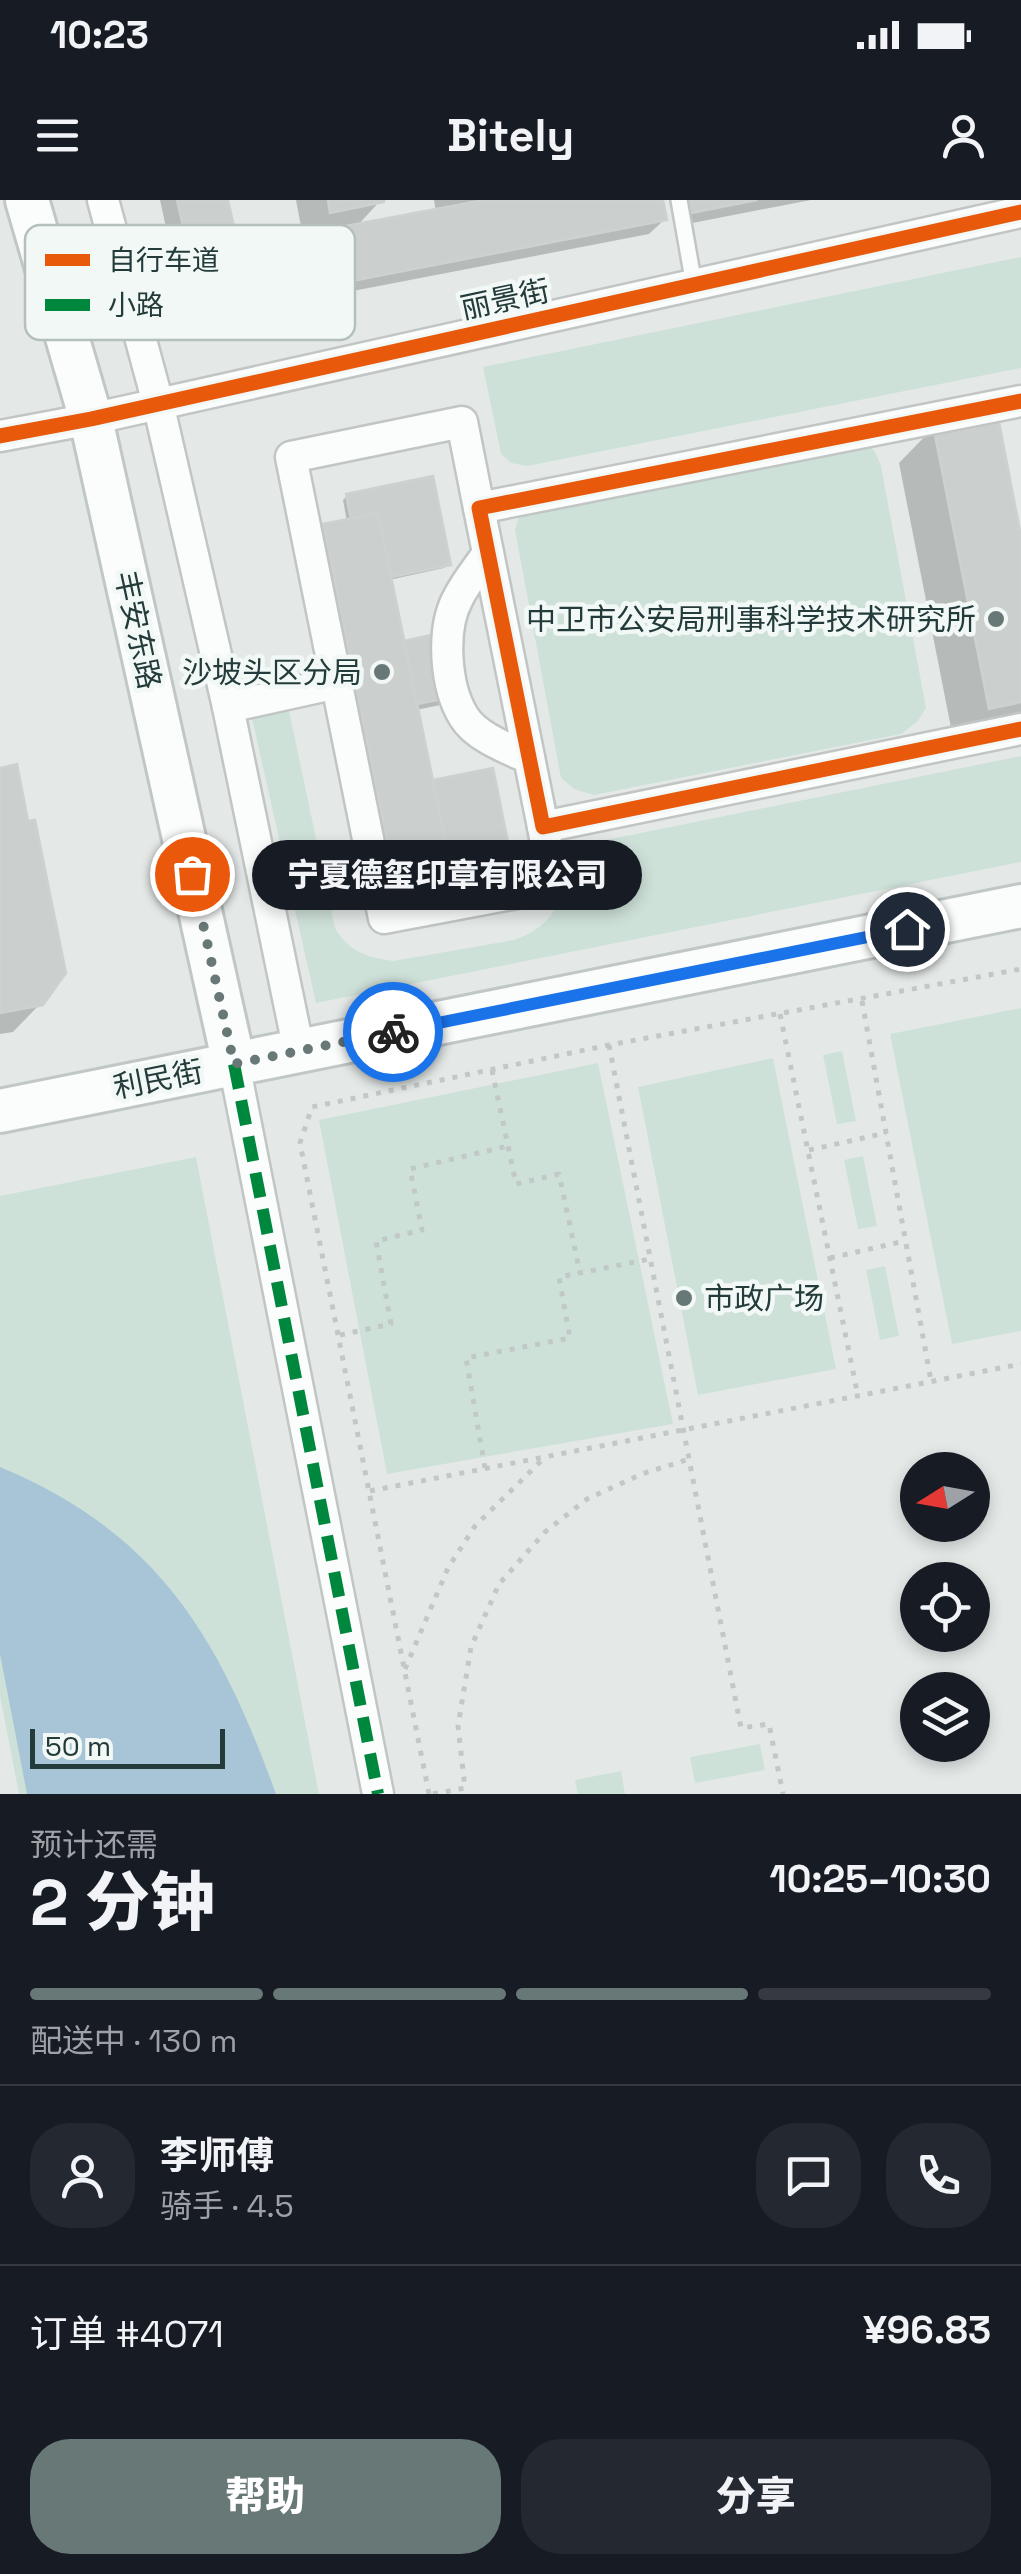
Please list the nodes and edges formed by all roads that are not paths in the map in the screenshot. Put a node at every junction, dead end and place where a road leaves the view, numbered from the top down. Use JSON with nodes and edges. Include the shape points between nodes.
{"nodes":[{"id":1,"x":27,"y":200,"type":"edge"},
{"id":2,"x":103,"y":200,"type":"edge"},
{"id":3,"x":679,"y":200,"type":"edge"},
{"id":4,"x":1021,"y":212,"type":"edge"},
{"id":5,"x":34,"y":225,"type":"edge"},
{"id":6,"x":110,"y":225,"type":"edge"},
{"id":7,"x":694,"y":286,"type":"junction"},
{"id":8,"x":68,"y":340,"type":"edge"},
{"id":9,"x":141,"y":340,"type":"edge"},
{"id":10,"x":1021,"y":401,"type":"edge"},
{"id":11,"x":158,"y":404,"type":"junction"},
{"id":12,"x":91,"y":419,"type":"junction"},
{"id":13,"x":0,"y":436,"type":"edge"},
{"id":14,"x":479,"y":508,"type":"junction"},
{"id":15,"x":488,"y":553,"type":"junction"},
{"id":16,"x":337,"y":684,"type":"junction"},
{"id":17,"x":228,"y":707,"type":"junction"},
{"id":18,"x":1021,"y":729,"type":"edge"},
{"id":19,"x":529,"y":758,"type":"junction"},
{"id":20,"x":543,"y":826,"type":"junction"},
{"id":21,"x":1021,"y":906,"type":"edge"},
{"id":22,"x":298,"y":1051,"type":"junction"},
{"id":23,"x":234,"y":1064,"type":"junction"},
{"id":24,"x":0,"y":1111,"type":"edge"},
{"id":25,"x":378,"y":1794,"type":"edge"}],
"edges":[{"from":1,"to":5,"type":"street","name":"丰安东路"},
{"from":2,"to":6,"type":"street"},
{"from":3,"to":7,"type":"lane"},
{"from":4,"to":7,"type":"street","name":"丽景街"},
{"from":7,"to":11,"type":"street","name":"丽景街"},
{"from":8,"to":12,"type":"street","name":"丰安东路"},
{"from":9,"to":11,"type":"street"},
{"from":10,"to":14,"type":"street"},
{"from":11,"to":12,"type":"street","name":"丽景街"},
{"from":11,"to":17,"type":"street"},
{"from":12,"to":13,"type":"street","name":"丽景街"},
{"from":12,"to":23,"type":"street","name":"丰安东路"},
{"from":14,"to":15,"type":"street"},
{"from":14,"to":16,"type":"street","via":[[462,422],[292,457]]},
{"from":15,"to":19,"type":"street"},
{"from":15,"to":19,"type":"street","via":[[457,599],[446,652],[464,718]]},
{"from":16,"to":17,"type":"street"},
{"from":16,"to":20,"type":"street","via":[[384,918],[554,886]]},
{"from":17,"to":22,"type":"street"},
{"from":18,"to":20,"type":"street"},
{"from":19,"to":20,"type":"street"},
{"from":21,"to":22,"type":"street","name":"利民街"},
{"from":22,"to":23,"type":"street","name":"利民街"},
{"from":23,"to":24,"type":"street","name":"利民街"},
{"from":23,"to":25,"type":"street"}]}
